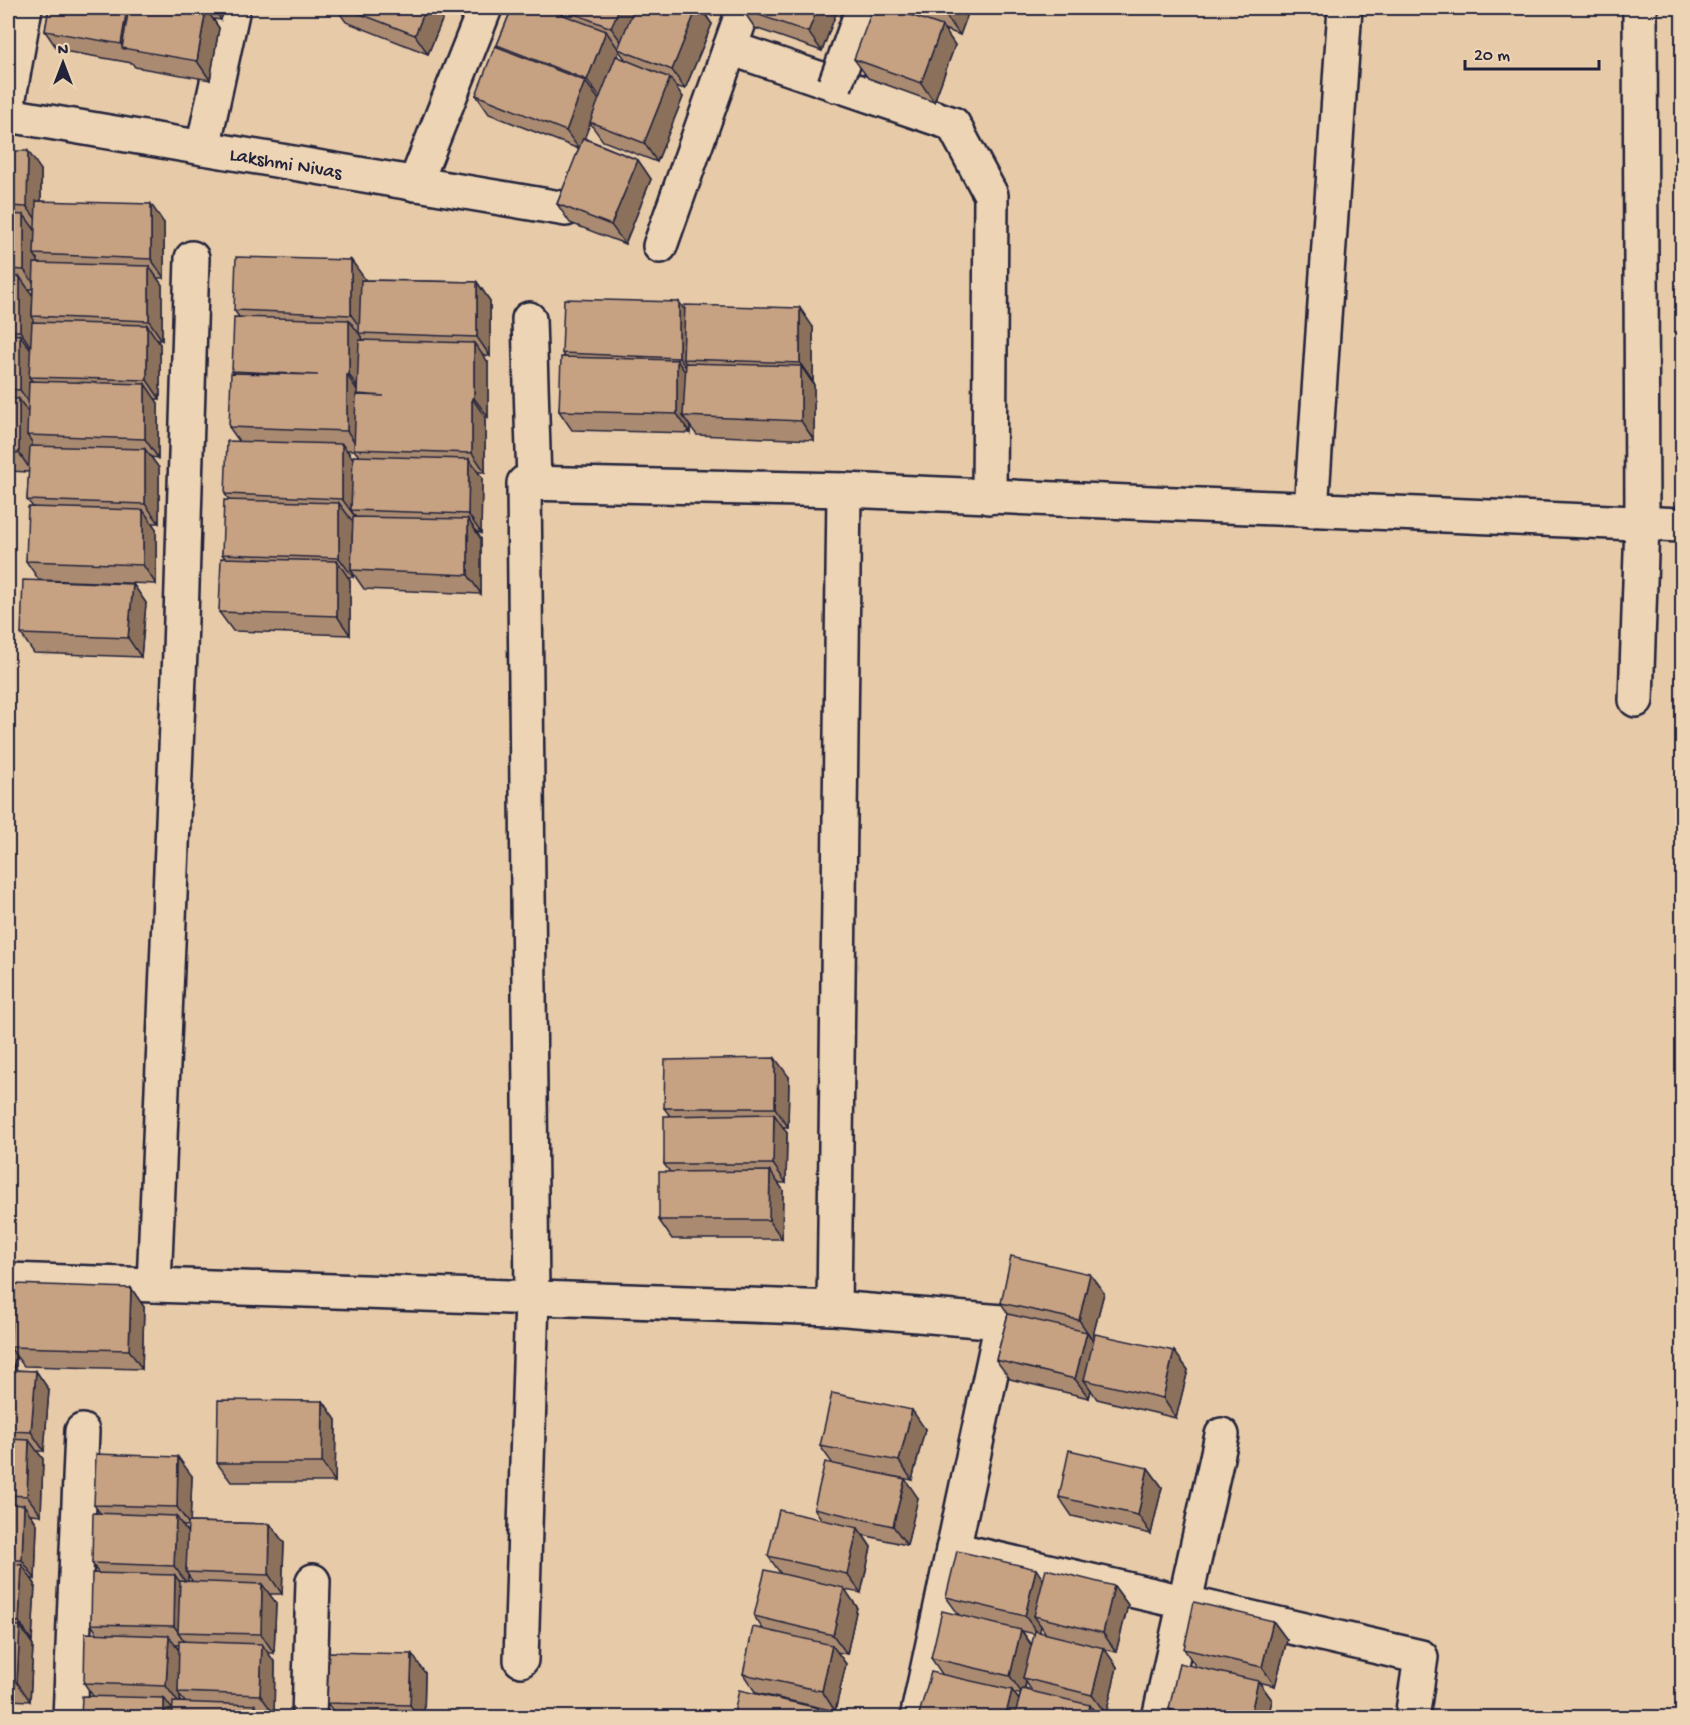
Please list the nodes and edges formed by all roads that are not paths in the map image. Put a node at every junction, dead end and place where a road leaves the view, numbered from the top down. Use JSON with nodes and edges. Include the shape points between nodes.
{"nodes":[{"id":1,"x":25,"y":8,"type":"edge"},
{"id":2,"x":233,"y":8,"type":"edge"},
{"id":3,"x":485,"y":8,"type":"edge"},
{"id":4,"x":744,"y":8,"type":"edge"},
{"id":5,"x":863,"y":8,"type":"edge"},
{"id":6,"x":1345,"y":8,"type":"edge"},
{"id":7,"x":1640,"y":8,"type":"edge"},
{"id":8,"x":730,"y":48,"type":"junction"},
{"id":9,"x":835,"y":85,"type":"dead end"},
{"id":10,"x":8,"y":103,"type":"edge"},
{"id":11,"x":8,"y":115,"type":"edge"},
{"id":12,"x":203,"y":148,"type":"junction"},
{"id":13,"x":415,"y":184,"type":"junction"},
{"id":14,"x":566,"y":209,"type":"edge"},
{"id":15,"x":660,"y":246,"type":"dead end"},
{"id":16,"x":192,"y":258,"type":"dead end"},
{"id":17,"x":529,"y":319,"type":"dead end"},
{"id":18,"x":534,"y":483,"type":"junction"},
{"id":19,"x":844,"y":490,"type":"junction"},
{"id":20,"x":989,"y":496,"type":"junction"},
{"id":21,"x":1311,"y":510,"type":"junction"},
{"id":22,"x":1642,"y":524,"type":"junction"},
{"id":23,"x":1683,"y":525,"type":"edge"},
{"id":24,"x":1636,"y":700,"type":"dead end"},
{"id":25,"x":8,"y":1280,"type":"edge"},
{"id":26,"x":154,"y":1285,"type":"junction"},
{"id":27,"x":532,"y":1298,"type":"junction"},
{"id":28,"x":834,"y":1308,"type":"junction"},
{"id":29,"x":82,"y":1431,"type":"dead end"},
{"id":30,"x":1222,"y":1435,"type":"dead end"},
{"id":31,"x":953,"y":1549,"type":"junction"},
{"id":32,"x":313,"y":1581,"type":"dead end"},
{"id":33,"x":1185,"y":1603,"type":"junction"},
{"id":34,"x":521,"y":1660,"type":"dead end"},
{"id":35,"x":70,"y":1718,"type":"edge"},
{"id":36,"x":309,"y":1718,"type":"edge"},
{"id":37,"x":917,"y":1718,"type":"edge"},
{"id":38,"x":1159,"y":1718,"type":"edge"},
{"id":39,"x":1412,"y":1718,"type":"edge"}],
"edges":[{"from":1,"to":10,"type":"street"},
{"from":2,"to":12,"type":"street"},
{"from":3,"to":13,"type":"street"},
{"from":4,"to":8,"type":"street"},
{"from":5,"to":9,"type":"street","bridge":true},
{"from":6,"to":21,"type":"street"},
{"from":7,"to":22,"type":"street"},
{"from":8,"to":15,"type":"street"},
{"from":8,"to":20,"type":"street","via":[[953,124],[991,195]]},
{"from":11,"to":12,"type":"street","name":"Lakshmi Nivas"},
{"from":12,"to":13,"type":"street","name":"Lakshmi Nivas"},
{"from":13,"to":14,"type":"street","name":"Lakshmi Nivas"},
{"from":16,"to":26,"type":"street"},
{"from":17,"to":18,"type":"street"},
{"from":18,"to":19,"type":"street"},
{"from":18,"to":27,"type":"street","via":[[524,483]]},
{"from":19,"to":20,"type":"street"},
{"from":19,"to":28,"type":"street"},
{"from":20,"to":21,"type":"street"},
{"from":21,"to":22,"type":"street"},
{"from":22,"to":23,"type":"street"},
{"from":22,"to":24,"type":"street"},
{"from":25,"to":26,"type":"street"},
{"from":26,"to":27,"type":"street"},
{"from":27,"to":28,"type":"street"},
{"from":27,"to":34,"type":"street"},
{"from":28,"to":31,"type":"street","via":[[1002,1322]]},
{"from":29,"to":35,"type":"street"},
{"from":30,"to":33,"type":"street"},
{"from":31,"to":33,"type":"street"},
{"from":31,"to":37,"type":"street"},
{"from":32,"to":36,"type":"street"},
{"from":33,"to":38,"type":"street"},
{"from":33,"to":39,"type":"street","via":[[1421,1657]]}]}
